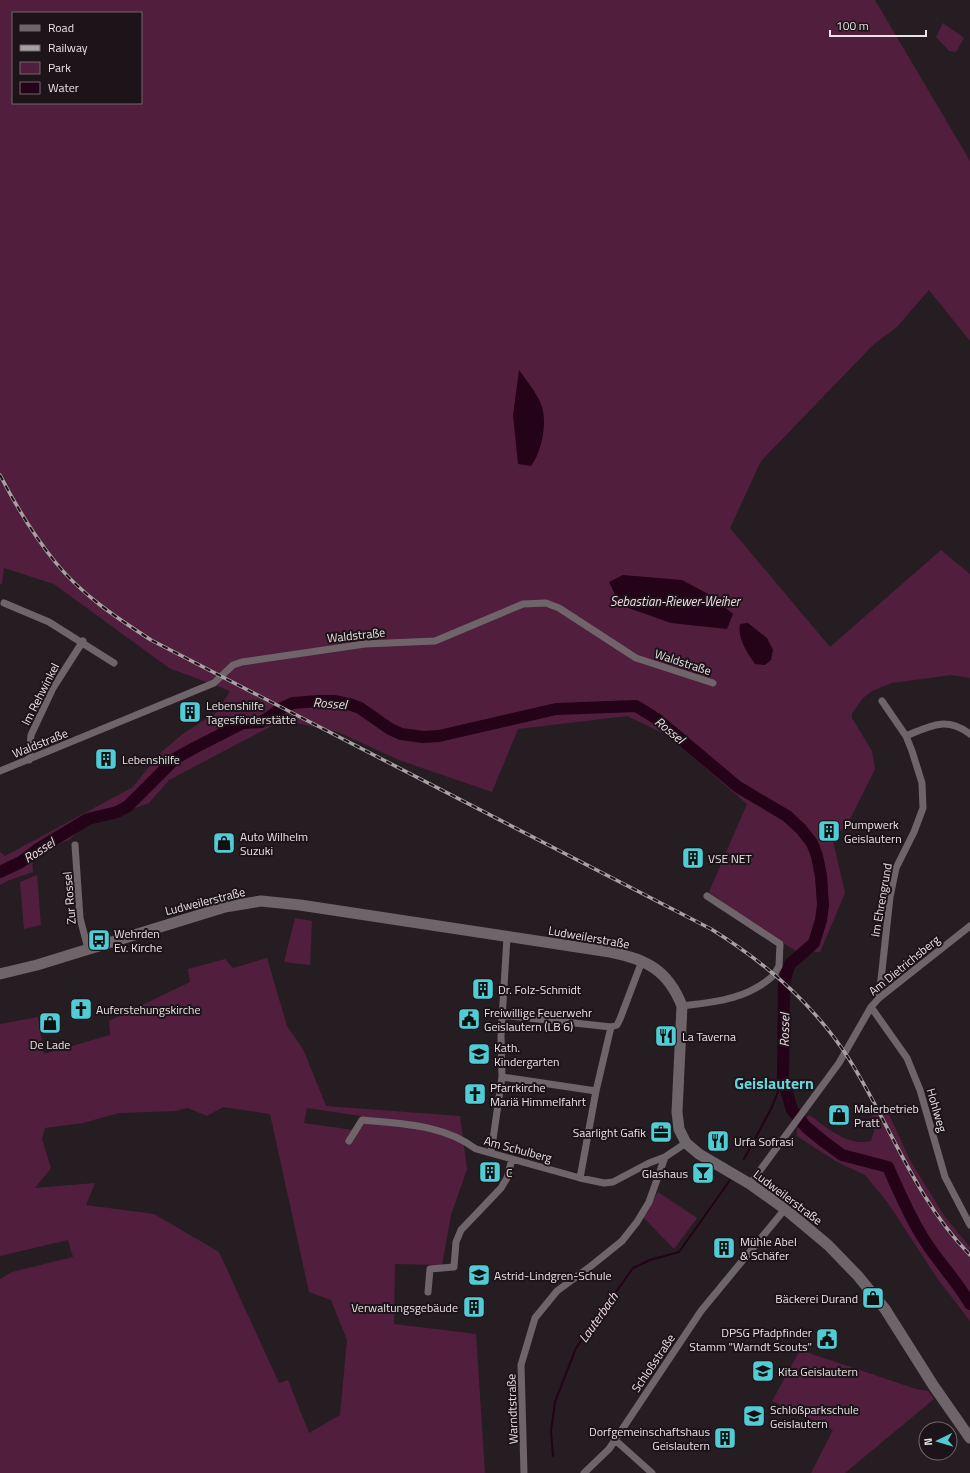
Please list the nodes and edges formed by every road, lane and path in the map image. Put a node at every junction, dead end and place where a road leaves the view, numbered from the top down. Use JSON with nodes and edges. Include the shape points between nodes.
{"nodes":[{"id":1,"x":4,"y":603,"type":"dead end"},
{"id":2,"x":83,"y":642,"type":"junction"},
{"id":3,"x":114,"y":663,"type":"dead end"},
{"id":4,"x":713,"y":683,"type":"dead end"},
{"id":5,"x":882,"y":701,"type":"dead end"},
{"id":6,"x":970,"y":734,"type":"edge"},
{"id":7,"x":906,"y":736,"type":"junction"},
{"id":8,"x":29,"y":760,"type":"junction"},
{"id":9,"x":0,"y":771,"type":"edge"},
{"id":10,"x":75,"y":845,"type":"dead end"},
{"id":11,"x":707,"y":896,"type":"dead end"},
{"id":12,"x":970,"y":926,"type":"edge"},
{"id":13,"x":507,"y":937,"type":"junction"},
{"id":14,"x":88,"y":949,"type":"junction"},
{"id":15,"x":642,"y":961,"type":"junction"},
{"id":16,"x":0,"y":974,"type":"edge"},
{"id":17,"x":879,"y":998,"type":"junction"},
{"id":18,"x":682,"y":1006,"type":"junction"},
{"id":19,"x":871,"y":1007,"type":"junction"},
{"id":20,"x":501,"y":1015,"type":"junction"},
{"id":21,"x":611,"y":1026,"type":"junction"},
{"id":22,"x":502,"y":1077,"type":"junction"},
{"id":23,"x":596,"y":1091,"type":"junction"},
{"id":24,"x":349,"y":1142,"type":"dead end"},
{"id":25,"x":686,"y":1142,"type":"junction"},
{"id":26,"x":491,"y":1153,"type":"junction"},
{"id":27,"x":665,"y":1157,"type":"junction"},
{"id":28,"x":512,"y":1159,"type":"junction"},
{"id":29,"x":580,"y":1178,"type":"junction"},
{"id":30,"x":750,"y":1184,"type":"junction"},
{"id":31,"x":784,"y":1209,"type":"junction"},
{"id":32,"x":970,"y":1225,"type":"edge"},
{"id":33,"x":428,"y":1292,"type":"dead end"},
{"id":34,"x":969,"y":1434,"type":"edge"},
{"id":35,"x":614,"y":1439,"type":"junction"},
{"id":36,"x":524,"y":1473,"type":"edge"},
{"id":37,"x":584,"y":1473,"type":"edge"},
{"id":38,"x":652,"y":1473,"type":"edge"}],
"edges":[{"from":1,"to":2,"type":"street","via":[[50,622]]},
{"from":2,"to":3,"type":"street"},
{"from":2,"to":8,"type":"street","name":"Im Rehwinkel","via":[[53,688],[31,735]]},
{"from":4,"to":8,"type":"street","name":"Waldstraße","via":[[636,658],[559,608],[546,603],[523,604],[435,641],[364,644],[232,665],[214,683]]},
{"from":5,"to":7,"type":"street","name":"Im Ehrengrund"},
{"from":6,"to":7,"type":"street","via":[[955,724],[942,723]]},
{"from":7,"to":17,"type":"street","name":"Im Ehrengrund","via":[[922,783],[923,808],[896,868],[890,897]]},
{"from":8,"to":9,"type":"street","name":"Waldstraße"},
{"from":10,"to":14,"type":"street","name":"Zur Rossel","via":[[80,918]]},
{"from":11,"to":18,"type":"street","via":[[780,944],[779,966],[775,973],[757,988],[742,995],[712,1003]]},
{"from":12,"to":17,"type":"street","name":"Am Dietrichsberg"},
{"from":13,"to":14,"type":"main road","name":"Ludweilerstraße","via":[[260,901],[190,916]]},
{"from":13,"to":15,"type":"main road","name":"Ludweilerstraße","via":[[610,952]]},
{"from":13,"to":20,"type":"street"},
{"from":14,"to":16,"type":"main road","name":"Ludweilerstraße"},
{"from":15,"to":18,"type":"main road","name":"Ludweilerstraße","via":[[654,966],[665,977],[676,990]]},
{"from":15,"to":21,"type":"street","via":[[620,1019],[617,1025]]},
{"from":17,"to":19,"type":"street","name":"Am Dietrichsberg"},
{"from":18,"to":25,"type":"main road","name":"Ludweilerstraße","via":[[677,1112],[679,1129]]},
{"from":19,"to":30,"type":"street","name":"Am Dietrichsberg","via":[[839,1063]]},
{"from":19,"to":32,"type":"street","name":"Hohlweg","via":[[907,1058],[920,1090],[945,1177]]},
{"from":20,"to":21,"type":"street"},
{"from":20,"to":22,"type":"street"},
{"from":21,"to":23,"type":"street"},
{"from":22,"to":23,"type":"street"},
{"from":22,"to":26,"type":"street"},
{"from":23,"to":29,"type":"street"},
{"from":24,"to":26,"type":"street","name":"Am Schulberg","via":[[362,1120],[442,1131],[476,1149]]},
{"from":25,"to":27,"type":"street","name":"Am Schulberg"},
{"from":25,"to":30,"type":"main road","name":"Ludweilerstraße","via":[[699,1154]]},
{"from":26,"to":28,"type":"street","name":"Am Schulberg"},
{"from":27,"to":29,"type":"street","name":"Am Schulberg","via":[[613,1182],[596,1182]]},
{"from":27,"to":36,"type":"street","name":"Warndtstraße","via":[[649,1202],[622,1241],[557,1291],[535,1318],[521,1365]]},
{"from":28,"to":29,"type":"street","name":"Am Schulberg"},
{"from":28,"to":33,"type":"street","via":[[507,1178],[501,1188],[461,1230],[456,1242],[454,1267],[430,1270]]},
{"from":30,"to":31,"type":"main road","name":"Ludweilerstraße"},
{"from":31,"to":34,"type":"main road","name":"Ludweilerstraße","via":[[828,1244],[885,1309]]},
{"from":31,"to":35,"type":"street","name":"Schloßstraße","via":[[701,1311]]},
{"from":35,"to":37,"type":"street","name":"Schloßstraße"},
{"from":35,"to":38,"type":"street"}]}
